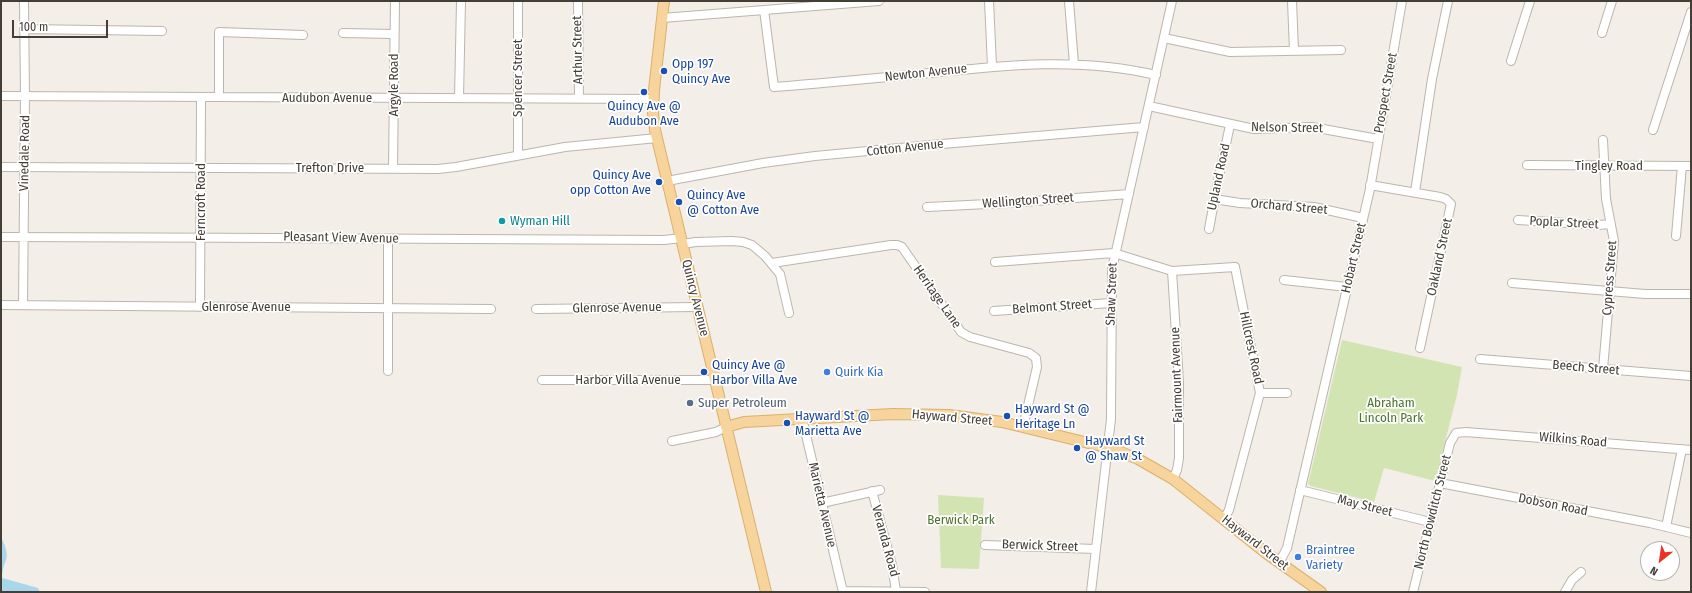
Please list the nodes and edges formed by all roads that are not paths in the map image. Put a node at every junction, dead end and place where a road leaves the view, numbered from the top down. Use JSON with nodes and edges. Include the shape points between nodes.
{"nodes":[{"id":1,"x":24,"y":1,"type":"edge"},
{"id":2,"x":395,"y":1,"type":"edge"},
{"id":3,"x":461,"y":1,"type":"edge"},
{"id":4,"x":518,"y":1,"type":"edge"},
{"id":5,"x":578,"y":1,"type":"edge"},
{"id":6,"x":664,"y":1,"type":"edge"},
{"id":7,"x":879,"y":1,"type":"edge"},
{"id":8,"x":989,"y":1,"type":"edge"},
{"id":9,"x":1069,"y":1,"type":"edge"},
{"id":10,"x":1172,"y":1,"type":"edge"},
{"id":11,"x":1292,"y":1,"type":"edge"},
{"id":12,"x":1402,"y":1,"type":"edge"},
{"id":13,"x":1448,"y":1,"type":"edge"},
{"id":14,"x":1530,"y":1,"type":"edge"},
{"id":15,"x":1612,"y":1,"type":"edge"},
{"id":16,"x":764,"y":10,"type":"junction"},
{"id":17,"x":1691,"y":12,"type":"edge"},
{"id":18,"x":662,"y":18,"type":"junction"},
{"id":19,"x":25,"y":29,"type":"junction"},
{"id":20,"x":162,"y":31,"type":"dead end"},
{"id":21,"x":343,"y":33,"type":"dead end"},
{"id":22,"x":1602,"y":33,"type":"dead end"},
{"id":23,"x":394,"y":34,"type":"junction"},
{"id":24,"x":303,"y":35,"type":"dead end"},
{"id":25,"x":1164,"y":38,"type":"junction"},
{"id":26,"x":1341,"y":50,"type":"dead end"},
{"id":27,"x":1294,"y":51,"type":"junction"},
{"id":28,"x":1511,"y":61,"type":"dead end"},
{"id":29,"x":1074,"y":64,"type":"junction"},
{"id":30,"x":992,"y":66,"type":"junction"},
{"id":31,"x":1156,"y":75,"type":"junction"},
{"id":32,"x":1,"y":96,"type":"edge"},
{"id":33,"x":25,"y":96,"type":"junction"},
{"id":34,"x":201,"y":97,"type":"junction"},
{"id":35,"x":219,"y":97,"type":"junction"},
{"id":36,"x":394,"y":98,"type":"junction"},
{"id":37,"x":459,"y":98,"type":"junction"},
{"id":38,"x":518,"y":98,"type":"junction"},
{"id":39,"x":579,"y":98,"type":"junction"},
{"id":40,"x":654,"y":99,"type":"junction"},
{"id":41,"x":1149,"y":106,"type":"junction"},
{"id":42,"x":1230,"y":125,"type":"junction"},
{"id":43,"x":1144,"y":127,"type":"junction"},
{"id":44,"x":1653,"y":130,"type":"dead end"},
{"id":45,"x":657,"y":138,"type":"junction"},
{"id":46,"x":1378,"y":139,"type":"junction"},
{"id":47,"x":1602,"y":140,"type":"dead end"},
{"id":48,"x":518,"y":155,"type":"junction"},
{"id":49,"x":1604,"y":165,"type":"junction"},
{"id":50,"x":1527,"y":166,"type":"dead end"},
{"id":51,"x":1687,"y":166,"type":"edge"},
{"id":52,"x":1,"y":167,"type":"edge"},
{"id":53,"x":24,"y":167,"type":"junction"},
{"id":54,"x":201,"y":167,"type":"junction"},
{"id":55,"x":393,"y":169,"type":"junction"},
{"id":56,"x":667,"y":181,"type":"junction"},
{"id":57,"x":1370,"y":185,"type":"junction"},
{"id":58,"x":1415,"y":192,"type":"junction"},
{"id":59,"x":1129,"y":194,"type":"junction"},
{"id":60,"x":1214,"y":199,"type":"junction"},
{"id":61,"x":927,"y":207,"type":"dead end"},
{"id":62,"x":1363,"y":218,"type":"junction"},
{"id":63,"x":1518,"y":220,"type":"dead end"},
{"id":64,"x":1611,"y":224,"type":"junction"},
{"id":65,"x":1209,"y":229,"type":"dead end"},
{"id":66,"x":1676,"y":236,"type":"dead end"},
{"id":67,"x":1,"y":237,"type":"edge"},
{"id":68,"x":24,"y":237,"type":"junction"},
{"id":69,"x":200,"y":238,"type":"junction"},
{"id":70,"x":388,"y":239,"type":"junction"},
{"id":71,"x":682,"y":241,"type":"junction"},
{"id":72,"x":1114,"y":253,"type":"junction"},
{"id":73,"x":995,"y":262,"type":"dead end"},
{"id":74,"x":772,"y":263,"type":"junction"},
{"id":75,"x":1172,"y":271,"type":"junction"},
{"id":76,"x":1284,"y":280,"type":"dead end"},
{"id":77,"x":1512,"y":283,"type":"dead end"},
{"id":78,"x":1347,"y":287,"type":"junction"},
{"id":79,"x":1610,"y":291,"type":"junction"},
{"id":80,"x":1691,"y":294,"type":"edge"},
{"id":81,"x":1111,"y":303,"type":"junction"},
{"id":82,"x":1,"y":305,"type":"edge"},
{"id":83,"x":23,"y":305,"type":"junction"},
{"id":84,"x":200,"y":307,"type":"junction"},
{"id":85,"x":697,"y":307,"type":"junction"},
{"id":86,"x":388,"y":308,"type":"junction"},
{"id":87,"x":491,"y":309,"type":"dead end"},
{"id":88,"x":536,"y":309,"type":"dead end"},
{"id":89,"x":994,"y":311,"type":"dead end"},
{"id":90,"x":789,"y":313,"type":"dead end"},
{"id":91,"x":1420,"y":348,"type":"dead end"},
{"id":92,"x":1480,"y":359,"type":"dead end"},
{"id":93,"x":1603,"y":369,"type":"junction"},
{"id":94,"x":388,"y":371,"type":"dead end"},
{"id":95,"x":1691,"y":376,"type":"edge"},
{"id":96,"x":542,"y":380,"type":"dead end"},
{"id":97,"x":715,"y":380,"type":"junction"},
{"id":98,"x":1260,"y":393,"type":"junction"},
{"id":99,"x":1287,"y":393,"type":"dead end"},
{"id":100,"x":802,"y":418,"type":"junction"},
{"id":101,"x":1023,"y":427,"type":"junction"},
{"id":102,"x":726,"y":428,"type":"junction"},
{"id":103,"x":1456,"y":433,"type":"joint"},
{"id":104,"x":672,"y":441,"type":"dead end"},
{"id":105,"x":1109,"y":448,"type":"junction"},
{"id":106,"x":1682,"y":449,"type":"junction"},
{"id":107,"x":1691,"y":450,"type":"edge"},
{"id":108,"x":1173,"y":479,"type":"junction"},
{"id":109,"x":1440,"y":483,"type":"junction"},
{"id":110,"x":880,"y":490,"type":"dead end"},
{"id":111,"x":1300,"y":490,"type":"junction"},
{"id":112,"x":872,"y":491,"type":"junction"},
{"id":113,"x":822,"y":503,"type":"junction"},
{"id":114,"x":1224,"y":519,"type":"junction"},
{"id":115,"x":1430,"y":522,"type":"junction"},
{"id":116,"x":1666,"y":527,"type":"junction"},
{"id":117,"x":1691,"y":533,"type":"edge"},
{"id":118,"x":985,"y":544,"type":"dead end"},
{"id":119,"x":1096,"y":549,"type":"junction"},
{"id":120,"x":1279,"y":562,"type":"junction"},
{"id":121,"x":1581,"y":572,"type":"dead end"},
{"id":122,"x":896,"y":591,"type":"edge"},
{"id":123,"x":766,"y":592,"type":"edge"},
{"id":124,"x":843,"y":592,"type":"edge"},
{"id":125,"x":925,"y":592,"type":"edge"},
{"id":126,"x":1091,"y":592,"type":"edge"},
{"id":127,"x":1321,"y":592,"type":"edge"},
{"id":128,"x":1412,"y":592,"type":"edge"},
{"id":129,"x":1565,"y":592,"type":"edge"}],
"edges":[{"from":1,"to":19,"type":"street","name":"Vinedale Road"},
{"from":2,"to":23,"type":"street","name":"Argyle Road"},
{"from":3,"to":37,"type":"street"},
{"from":4,"to":38,"type":"street","name":"Spencer Street"},
{"from":5,"to":39,"type":"street","name":"Arthur Street"},
{"from":6,"to":18,"type":"main road","name":"Quincy Avenue"},
{"from":7,"to":16,"type":"street"},
{"from":8,"to":30,"type":"street"},
{"from":9,"to":29,"type":"street"},
{"from":10,"to":25,"type":"street","name":"Shaw Street"},
{"from":11,"to":27,"type":"street"},
{"from":12,"to":46,"type":"street","name":"Prospect Street"},
{"from":13,"to":58,"type":"street","via":[[1432,79]]},
{"from":14,"to":28,"type":"street"},
{"from":15,"to":22,"type":"street"},
{"from":16,"to":18,"type":"street"},
{"from":16,"to":30,"type":"street","name":"Newton Avenue","via":[[774,87]]},
{"from":17,"to":44,"type":"street"},
{"from":18,"to":40,"type":"main road","name":"Quincy Avenue"},
{"from":19,"to":20,"type":"street"},
{"from":19,"to":33,"type":"street","name":"Vinedale Road"},
{"from":21,"to":23,"type":"street"},
{"from":23,"to":36,"type":"street","name":"Argyle Road"},
{"from":24,"to":35,"type":"street","via":[[219,32]]},
{"from":25,"to":27,"type":"street","via":[[1230,52]]},
{"from":25,"to":31,"type":"street","name":"Shaw Street"},
{"from":26,"to":27,"type":"street"},
{"from":29,"to":30,"type":"street","name":"Newton Avenue"},
{"from":29,"to":31,"type":"street","name":"Newton Avenue","via":[[1127,69]]},
{"from":31,"to":41,"type":"street","name":"Shaw Street"},
{"from":32,"to":33,"type":"street","name":"Audubon Avenue"},
{"from":33,"to":34,"type":"street","name":"Audubon Avenue"},
{"from":33,"to":53,"type":"street","name":"Vinedale Road"},
{"from":34,"to":35,"type":"street","name":"Audubon Avenue"},
{"from":34,"to":54,"type":"street","name":"Ferncroft Road"},
{"from":35,"to":36,"type":"street","name":"Audubon Avenue"},
{"from":36,"to":37,"type":"street","name":"Audubon Avenue"},
{"from":36,"to":55,"type":"street","name":"Argyle Road"},
{"from":37,"to":38,"type":"street","name":"Audubon Avenue"},
{"from":38,"to":39,"type":"street","name":"Audubon Avenue"},
{"from":38,"to":48,"type":"street","name":"Spencer Street"},
{"from":39,"to":40,"type":"street","name":"Audubon Avenue"},
{"from":40,"to":45,"type":"main road","name":"Quincy Avenue"},
{"from":41,"to":42,"type":"street","name":"Nelson Street"},
{"from":41,"to":43,"type":"street","name":"Shaw Street"},
{"from":42,"to":46,"type":"street","name":"Nelson Street","via":[[1258,130],[1317,127]]},
{"from":42,"to":60,"type":"street","name":"Upland Road"},
{"from":43,"to":56,"type":"street","name":"Cotton Avenue","via":[[808,157]]},
{"from":43,"to":59,"type":"street","name":"Shaw Street"},
{"from":45,"to":48,"type":"street","name":"Trefton Drive","via":[[565,147]]},
{"from":45,"to":56,"type":"main road","name":"Quincy Avenue"},
{"from":46,"to":57,"type":"street","name":"Prospect Street"},
{"from":47,"to":49,"type":"street","name":"Cypress Street"},
{"from":48,"to":55,"type":"street","name":"Trefton Drive","via":[[450,168]]},
{"from":49,"to":50,"type":"street","name":"Tingley Road"},
{"from":49,"to":51,"type":"street","name":"Tingley Road"},
{"from":49,"to":64,"type":"street","name":"Cypress Street","via":[[1606,199]]},
{"from":51,"to":66,"type":"street"},
{"from":52,"to":53,"type":"street","name":"Trefton Drive"},
{"from":53,"to":54,"type":"street","name":"Trefton Drive"},
{"from":53,"to":68,"type":"street","name":"Vinedale Road"},
{"from":54,"to":55,"type":"street","name":"Trefton Drive"},
{"from":54,"to":69,"type":"street","name":"Ferncroft Road"},
{"from":56,"to":71,"type":"main road","name":"Quincy Avenue"},
{"from":57,"to":58,"type":"street"},
{"from":57,"to":62,"type":"street","name":"Hobart Street"},
{"from":58,"to":91,"type":"street","name":"Oakland Street","via":[[1444,198],[1451,206]]},
{"from":59,"to":61,"type":"street","name":"Wellington Street"},
{"from":59,"to":72,"type":"street","name":"Shaw Street"},
{"from":60,"to":62,"type":"street","name":"Orchard Street","via":[[1245,204],[1314,207]]},
{"from":60,"to":65,"type":"street","name":"Upland Road"},
{"from":62,"to":78,"type":"street","name":"Hobart Street"},
{"from":63,"to":64,"type":"street","name":"Poplar Street"},
{"from":64,"to":79,"type":"street","name":"Cypress Street","via":[[1614,242]]},
{"from":67,"to":68,"type":"street","name":"Pleasant View Avenue"},
{"from":68,"to":69,"type":"street","name":"Pleasant View Avenue"},
{"from":68,"to":83,"type":"street","name":"Vinedale Road"},
{"from":69,"to":70,"type":"street","name":"Pleasant View Avenue"},
{"from":69,"to":84,"type":"street","name":"Ferncroft Road"},
{"from":70,"to":71,"type":"street","name":"Pleasant View Avenue"},
{"from":70,"to":86,"type":"street"},
{"from":71,"to":74,"type":"street","name":"Pleasant View Avenue","via":[[743,242],[758,249]]},
{"from":71,"to":85,"type":"main road","name":"Quincy Avenue"},
{"from":72,"to":73,"type":"street"},
{"from":72,"to":75,"type":"street"},
{"from":72,"to":81,"type":"street","name":"Shaw Street"},
{"from":74,"to":90,"type":"street","name":"Pleasant View Avenue","via":[[780,274]]},
{"from":74,"to":101,"type":"street","name":"Heritage Lane","via":[[891,245],[902,247],[961,332],[970,337],[1029,353],[1036,358],[1037,367]]},
{"from":75,"to":98,"type":"street","name":"Hillcrest Road","via":[[1235,267]]},
{"from":75,"to":108,"type":"street","name":"Fairmount Avenue","via":[[1179,382],[1179,458]]},
{"from":76,"to":78,"type":"street"},
{"from":77,"to":79,"type":"street"},
{"from":78,"to":111,"type":"street","name":"Hobart Street"},
{"from":79,"to":80,"type":"street","via":[[1657,295]]},
{"from":79,"to":93,"type":"street","name":"Cypress Street"},
{"from":81,"to":89,"type":"street","name":"Belmont Street"},
{"from":81,"to":105,"type":"street","name":"Shaw Street"},
{"from":82,"to":83,"type":"street","name":"Glenrose Avenue"},
{"from":83,"to":84,"type":"street","name":"Glenrose Avenue"},
{"from":84,"to":86,"type":"street","name":"Glenrose Avenue"},
{"from":85,"to":88,"type":"street","name":"Glenrose Avenue"},
{"from":85,"to":97,"type":"main road","name":"Quincy Avenue"},
{"from":86,"to":87,"type":"street","name":"Glenrose Avenue"},
{"from":86,"to":94,"type":"street"},
{"from":92,"to":93,"type":"street","name":"Beech Street"},
{"from":93,"to":95,"type":"street","name":"Beech Street"},
{"from":96,"to":97,"type":"street","name":"Harbor Villa Avenue"},
{"from":97,"to":102,"type":"main road","name":"Quincy Avenue"},
{"from":98,"to":99,"type":"street"},
{"from":98,"to":114,"type":"street","name":"Hillcrest Road"},
{"from":100,"to":101,"type":"main road","name":"Hayward Street","via":[[925,414],[972,417]]},
{"from":100,"to":102,"type":"main road","name":"Hayward Street","via":[[744,422]]},
{"from":100,"to":113,"type":"street","name":"Marietta Avenue"},
{"from":101,"to":105,"type":"main road","name":"Hayward Street"},
{"from":102,"to":104,"type":"street"},
{"from":102,"to":123,"type":"main road","name":"Quincy Avenue"},
{"from":103,"to":106,"type":"street","name":"Wilkins Road"},
{"from":103,"to":109,"type":"street","name":"North Bowditch Street","via":[[1450,443]]},
{"from":105,"to":108,"type":"main road","name":"Hayward Street","via":[[1138,459]]},
{"from":105,"to":119,"type":"street","name":"Shaw Street"},
{"from":106,"to":107,"type":"street","name":"Wilkins Road"},
{"from":106,"to":116,"type":"street"},
{"from":108,"to":114,"type":"main road","name":"Hayward Street"},
{"from":109,"to":115,"type":"street","name":"North Bowditch Street"},
{"from":109,"to":116,"type":"street","name":"Dobson Road"},
{"from":110,"to":112,"type":"street","name":"Veranda Road"},
{"from":111,"to":115,"type":"street","name":"May Street"},
{"from":111,"to":120,"type":"street","name":"Hobart Street","via":[[1287,548]]},
{"from":112,"to":113,"type":"street","name":"Veranda Road"},
{"from":112,"to":122,"type":"street","name":"Veranda Road","via":[[892,565]]},
{"from":113,"to":124,"type":"street","name":"Marietta Avenue"},
{"from":114,"to":120,"type":"main road","name":"Hayward Street"},
{"from":115,"to":128,"type":"street","name":"North Bowditch Street"},
{"from":116,"to":117,"type":"street","name":"Dobson Road"},
{"from":118,"to":119,"type":"street","name":"Berwick Street"},
{"from":119,"to":126,"type":"street","name":"Shaw Street"},
{"from":120,"to":127,"type":"main road","name":"Hayward Street"},
{"from":121,"to":129,"type":"street","via":[[1572,580]]},
{"from":122,"to":124,"type":"street"},
{"from":122,"to":125,"type":"street"}]}
